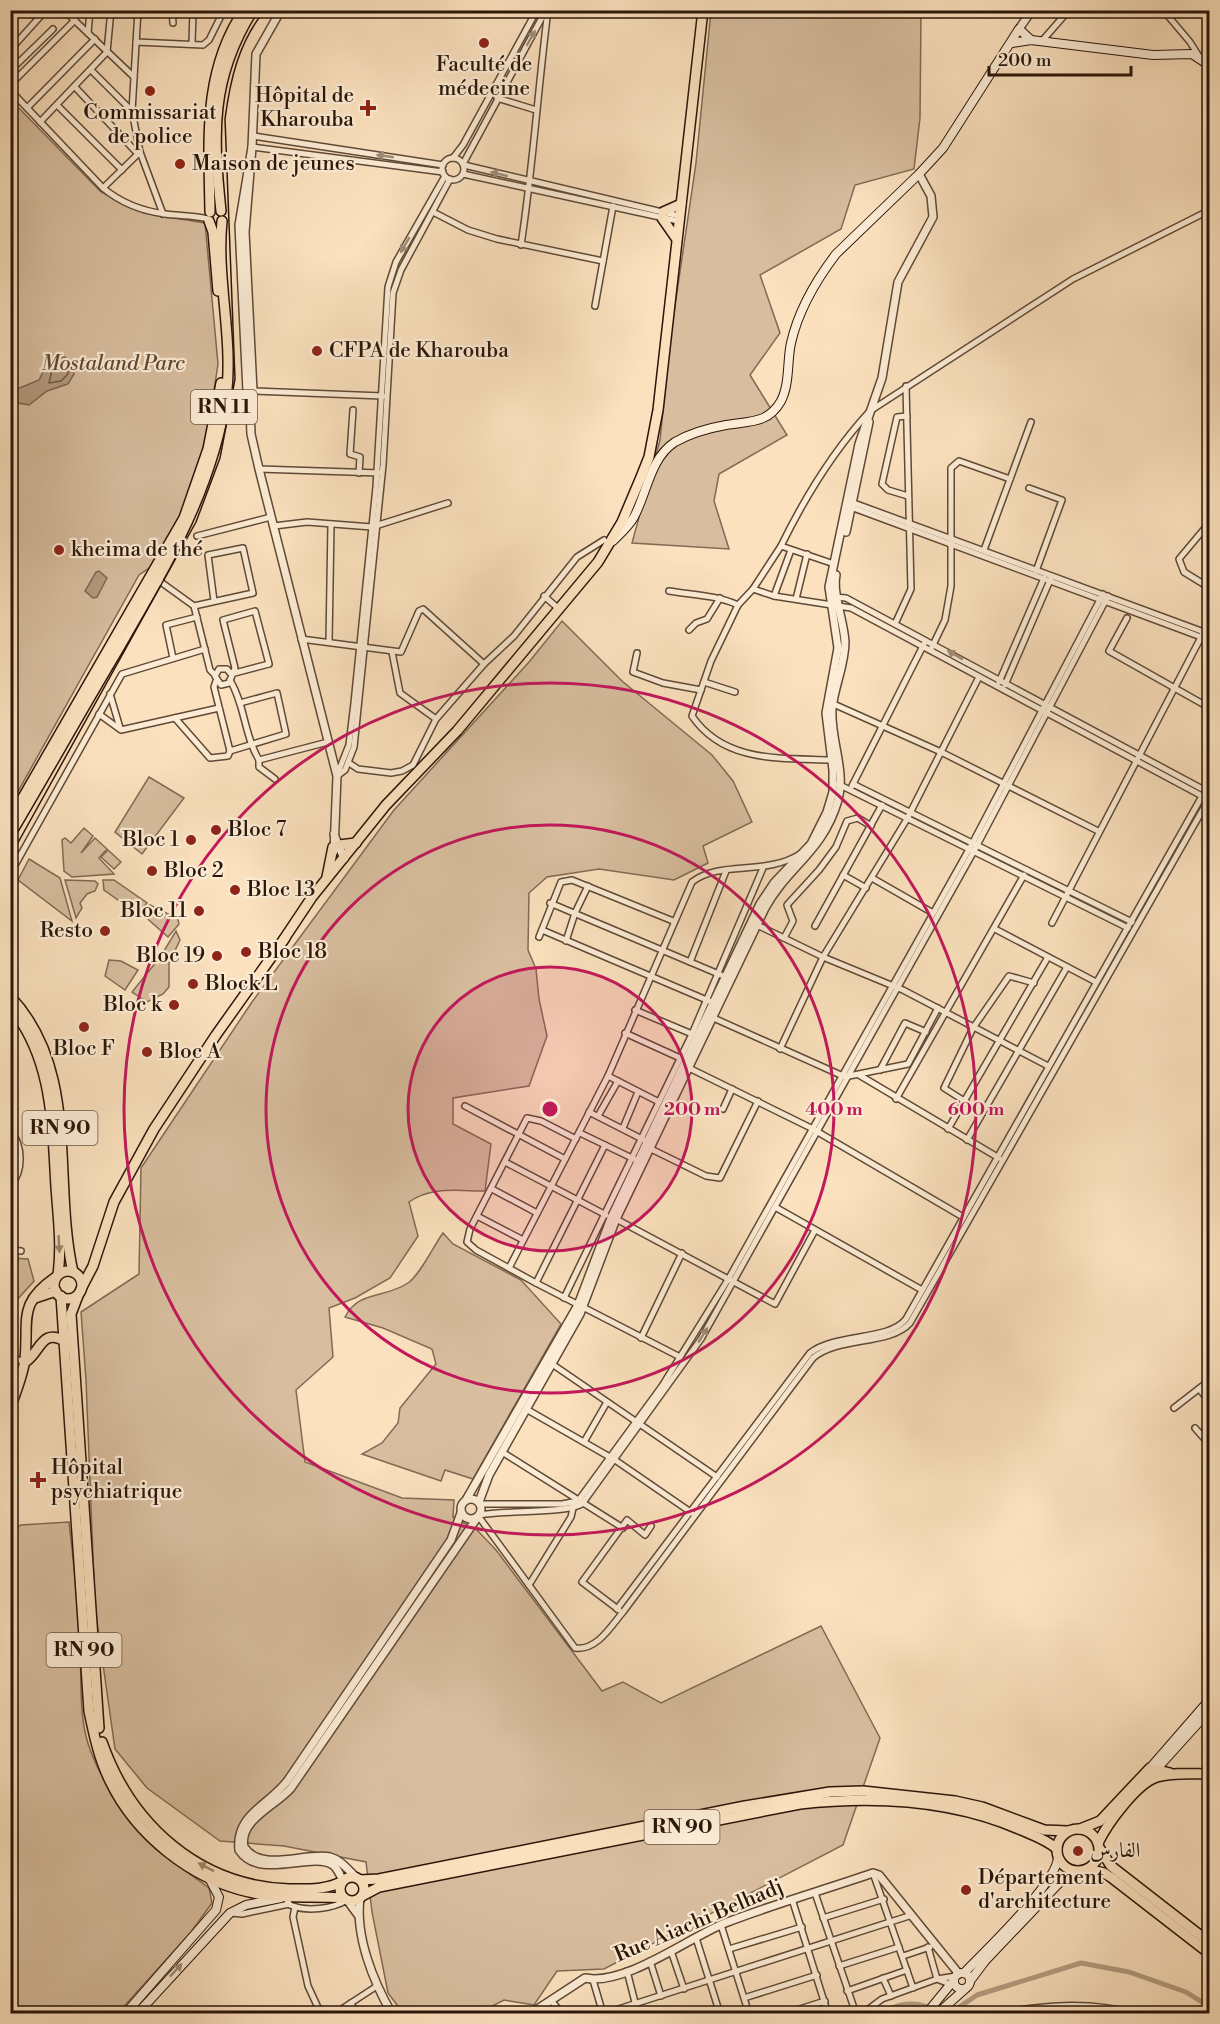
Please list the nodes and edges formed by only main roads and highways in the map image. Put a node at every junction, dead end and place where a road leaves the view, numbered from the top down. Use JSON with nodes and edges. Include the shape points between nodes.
{"nodes":[{"id":1,"x":244,"y":10,"type":"edge"},
{"id":2,"x":253,"y":10,"type":"edge"},
{"id":3,"x":703,"y":10,"type":"edge"},
{"id":4,"x":1031,"y":40,"type":"junction"},
{"id":5,"x":1012,"y":43,"type":"junction"},
{"id":6,"x":1209,"y":69,"type":"edge"},
{"id":7,"x":681,"y":204,"type":"junction"},
{"id":8,"x":207,"y":216,"type":"junction"},
{"id":9,"x":221,"y":216,"type":"junction"},
{"id":10,"x":676,"y":238,"type":"junction"},
{"id":11,"x":224,"y":409,"type":"junction"},
{"id":12,"x":250,"y":409,"type":"road end"},
{"id":13,"x":606,"y":543,"type":"junction"},
{"id":14,"x":397,"y":794,"type":"junction"},
{"id":15,"x":10,"y":820,"type":"edge"},
{"id":16,"x":10,"y":835,"type":"edge"},
{"id":17,"x":358,"y":842,"type":"junction"},
{"id":18,"x":343,"y":862,"type":"junction"},
{"id":19,"x":327,"y":879,"type":"junction"},
{"id":20,"x":282,"y":942,"type":"junction"},
{"id":21,"x":10,"y":996,"type":"edge"},
{"id":22,"x":10,"y":1006,"type":"edge"},
{"id":23,"x":95,"y":1259,"type":"junction"},
{"id":24,"x":74,"y":1273,"type":"junction"},
{"id":25,"x":57,"y":1276,"type":"junction"},
{"id":26,"x":80,"y":1291,"type":"junction"},
{"id":27,"x":58,"y":1294,"type":"junction"},
{"id":28,"x":31,"y":1301,"type":"junction"},
{"id":29,"x":66,"y":1342,"type":"junction"},
{"id":30,"x":25,"y":1362,"type":"junction"},
{"id":31,"x":10,"y":1409,"type":"edge"},
{"id":32,"x":1209,"y":1699,"type":"edge"},
{"id":33,"x":1209,"y":1710,"type":"edge"},
{"id":34,"x":1153,"y":1768,"type":"junction"},
{"id":35,"x":1175,"y":1774,"type":"junction"},
{"id":36,"x":1209,"y":1774,"type":"edge"},
{"id":37,"x":1144,"y":1783,"type":"junction"},
{"id":38,"x":1080,"y":1829,"type":"junction"},
{"id":39,"x":1068,"y":1831,"type":"junction"},
{"id":40,"x":1099,"y":1846,"type":"junction"},
{"id":41,"x":1058,"y":1853,"type":"junction"},
{"id":42,"x":1087,"y":1869,"type":"junction"},
{"id":43,"x":1076,"y":1871,"type":"junction"},
{"id":44,"x":358,"y":1878,"type":"junction"},
{"id":45,"x":210,"y":1880,"type":"junction"},
{"id":46,"x":343,"y":1881,"type":"junction"},
{"id":47,"x":361,"y":1897,"type":"junction"},
{"id":48,"x":286,"y":1899,"type":"junction"},
{"id":49,"x":346,"y":1899,"type":"junction"},
{"id":50,"x":216,"y":1910,"type":"junction"},
{"id":51,"x":230,"y":1913,"type":"junction"},
{"id":52,"x":1209,"y":1943,"type":"edge"},
{"id":53,"x":1209,"y":1954,"type":"edge"},
{"id":54,"x":957,"y":1979,"type":"junction"},
{"id":55,"x":969,"y":1984,"type":"junction"},
{"id":56,"x":125,"y":2013,"type":"edge"},
{"id":57,"x":137,"y":2013,"type":"edge"},
{"id":58,"x":926,"y":2013,"type":"edge"},
{"id":59,"x":937,"y":2013,"type":"edge"}],
"edges":[{"from":1,"to":8,"type":"main road","number":"RN 11","via":[[225,45],[212,88]]},
{"from":2,"to":9,"type":"main road","number":"RN 11","via":[[232,47],[217,100]]},
{"from":3,"to":7,"type":"main road"},
{"from":4,"to":5,"type":"main road"},
{"from":4,"to":5,"type":"main road","via":[[1019,29]]},
{"from":4,"to":6,"type":"main road","via":[[1153,55],[1184,52],[1200,58]]},
{"from":5,"to":13,"type":"main road","via":[[966,115],[920,174],[825,269],[794,332],[782,399],[774,411],[751,423],[726,425],[672,444],[654,467],[633,518]]},
{"from":7,"to":10,"type":"main road"},
{"from":7,"to":10,"type":"main road","via":[[662,215]]},
{"from":8,"to":9,"type":"main road","via":[[216,209]]},
{"from":8,"to":15,"type":"main road","number":"RN 11","via":[[213,232],[220,309],[221,383],[199,480],[184,518]]},
{"from":9,"to":11,"type":"main road","number":"RN 11","via":[[228,357]]},
{"from":10,"to":13,"type":"main road","via":[[654,435],[641,477]]},
{"from":11,"to":12,"type":"main road"},
{"from":11,"to":16,"type":"main road","number":"RN 11","via":[[206,481],[190,520]]},
{"from":13,"to":14,"type":"main road","via":[[559,609],[457,731]]},
{"from":14,"to":17,"type":"main road"},
{"from":14,"to":18,"type":"main road"},
{"from":17,"to":18,"type":"main road"},
{"from":17,"to":19,"type":"main road","via":[[336,846]]},
{"from":18,"to":19,"type":"main road"},
{"from":18,"to":20,"type":"main road"},
{"from":19,"to":20,"type":"main road"},
{"from":20,"to":23,"type":"main road","via":[[154,1129],[114,1202]]},
{"from":21,"to":24,"type":"main road","number":"RN 90","via":[[27,1015],[44,1046],[57,1093]]},
{"from":22,"to":25,"type":"main road","number":"RN 90","one_way":true,"via":[[38,1052],[51,1102]]},
{"from":23,"to":24,"type":"main road","via":[[86,1269]]},
{"from":23,"to":26,"type":"main road"},
{"from":24,"to":25,"type":"main road","via":[[66,1271]]},
{"from":24,"to":26,"type":"main road","via":[[81,1280]]},
{"from":25,"to":27,"type":"main road"},
{"from":25,"to":28,"type":"main road"},
{"from":26,"to":27,"type":"main road","via":[[72,1298]]},
{"from":46,"to":26,"type":"main road","number":"RN 90","one_way":true,"via":[[327,1887],[269,1888],[228,1877],[196,1861],[174,1847],[139,1813],[108,1759],[97,1717],[71,1314]]},
{"from":27,"to":28,"type":"main road","via":[[42,1294]]},
{"from":27,"to":29,"type":"main road","number":"RN 90"},
{"from":28,"to":30,"type":"main road","via":[[24,1319]]},
{"from":29,"to":30,"type":"main road","via":[[55,1338],[43,1341]]},
{"from":29,"to":45,"type":"main road","number":"RN 90","via":[[86,1677],[95,1737],[110,1782],[135,1819],[172,1855]]},
{"from":30,"to":31,"type":"main road"},
{"from":32,"to":34,"type":"main road"},
{"from":33,"to":34,"type":"main road"},
{"from":34,"to":35,"type":"main road"},
{"from":34,"to":37,"type":"main road"},
{"from":34,"to":38,"type":"main road","via":[[1100,1821]]},
{"from":35,"to":36,"type":"main road"},
{"from":35,"to":37,"type":"main road"},
{"from":37,"to":40,"type":"main road","via":[[1112,1820]]},
{"from":38,"to":39,"type":"main road"},
{"from":38,"to":40,"type":"main road","via":[[1091,1833]]},
{"from":39,"to":41,"type":"main road","via":[[1058,1842]]},
{"from":39,"to":44,"type":"main road","number":"RN 90","via":[[1044,1830],[955,1801],[873,1792],[830,1792],[379,1879]]},
{"from":40,"to":42,"type":"main road","via":[[1096,1861]]},
{"from":40,"to":52,"type":"main road","via":[[1111,1866]]},
{"from":41,"to":43,"type":"main road","via":[[1065,1867]]},
{"from":41,"to":47,"type":"main road","number":"RN 90","via":[[1016,1827],[977,1814],[892,1801],[835,1800],[379,1887]]},
{"from":41,"to":54,"type":"main road","via":[[1056,1870],[1042,1889]]},
{"from":42,"to":43,"type":"main road"},
{"from":42,"to":53,"type":"main road","via":[[1112,1878]]},
{"from":43,"to":55,"type":"main road","via":[[1062,1880],[985,1961]]},
{"from":44,"to":46,"type":"main road"},
{"from":44,"to":47,"type":"main road","via":[[364,1889]]},
{"from":45,"to":48,"type":"main road","number":"RN 90"},
{"from":45,"to":50,"type":"main road","via":[[219,1897]]},
{"from":46,"to":49,"type":"main road","via":[[340,1890]]},
{"from":47,"to":49,"type":"main road"},
{"from":48,"to":49,"type":"main road","number":"RN 90"},
{"from":48,"to":51,"type":"main road","via":[[246,1905]]},
{"from":50,"to":51,"type":"main road"},
{"from":50,"to":56,"type":"main road"},
{"from":57,"to":51,"type":"main road","one_way":true},
{"from":54,"to":55,"type":"main road"},
{"from":54,"to":55,"type":"main road"},
{"from":54,"to":58,"type":"main road"},
{"from":55,"to":59,"type":"main road"}]}
